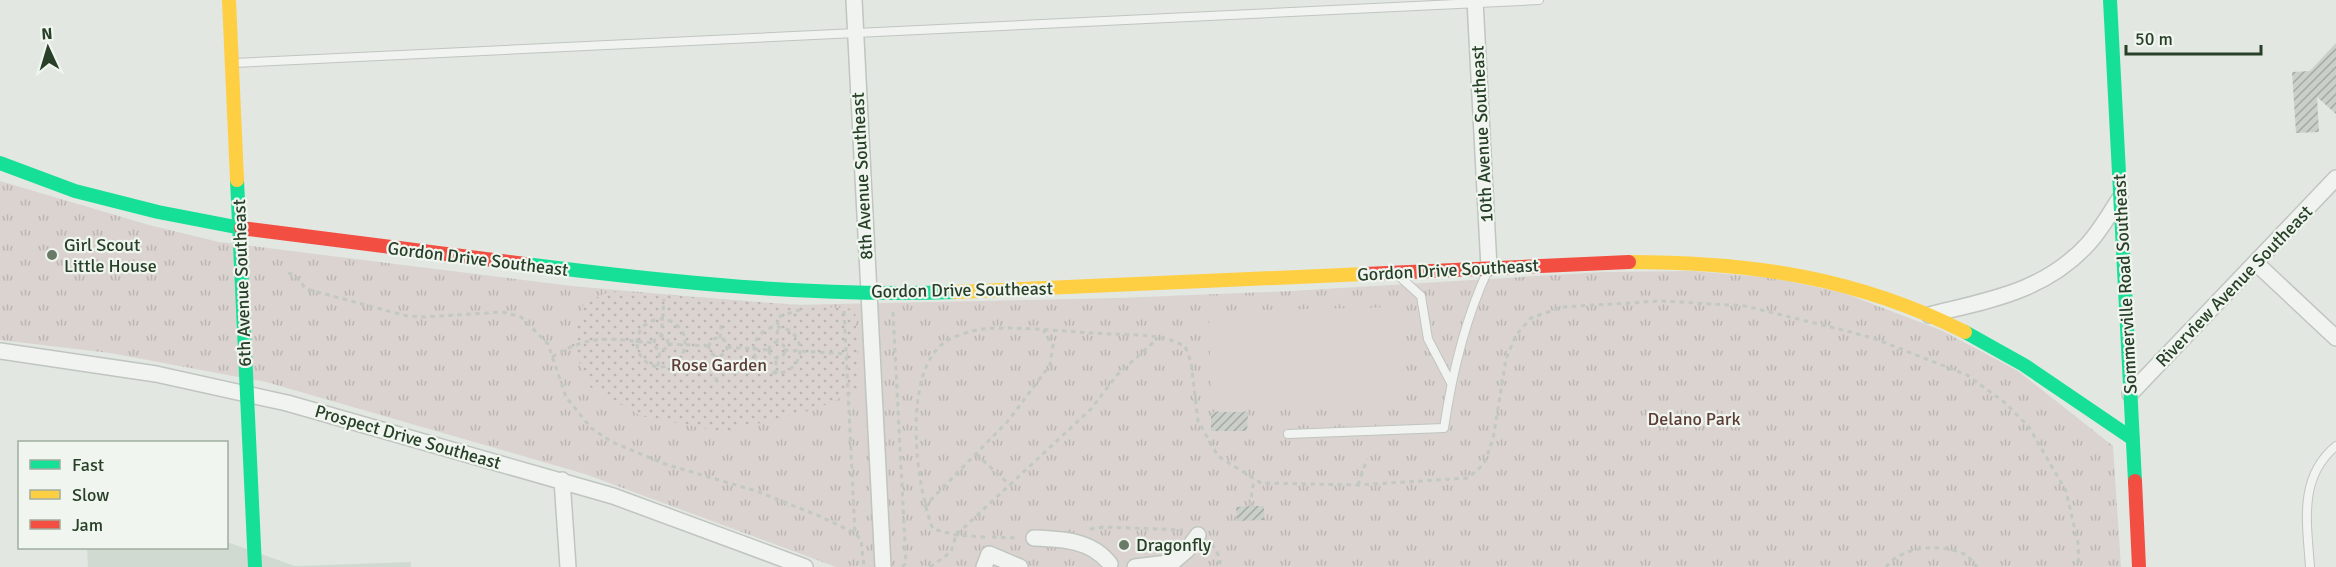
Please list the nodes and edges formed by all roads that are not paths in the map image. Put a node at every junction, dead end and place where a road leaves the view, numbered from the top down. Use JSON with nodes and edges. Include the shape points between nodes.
{"nodes":[{"id":1,"x":229,"y":0,"type":"edge"},
{"id":2,"x":854,"y":0,"type":"edge"},
{"id":3,"x":1539,"y":0,"type":"edge"},
{"id":4,"x":2110,"y":0,"type":"edge"},
{"id":5,"x":1475,"y":2,"type":"edge"},
{"id":6,"x":855,"y":33,"type":"junction"},
{"id":7,"x":232,"y":63,"type":"junction"},
{"id":8,"x":0,"y":163,"type":"edge"},
{"id":9,"x":2336,"y":178,"type":"edge"},
{"id":10,"x":2120,"y":198,"type":"junction"},
{"id":11,"x":242,"y":228,"type":"junction"},
{"id":12,"x":2257,"y":264,"type":"junction"},
{"id":13,"x":1489,"y":268,"type":"junction"},
{"id":14,"x":1395,"y":273,"type":"junction"},
{"id":15,"x":868,"y":293,"type":"junction"},
{"id":16,"x":1929,"y":315,"type":"junction"},
{"id":17,"x":2336,"y":338,"type":"edge"},
{"id":18,"x":0,"y":351,"type":"edge"},
{"id":19,"x":1451,"y":383,"type":"junction"},
{"id":20,"x":246,"y":393,"type":"junction"},
{"id":21,"x":2130,"y":394,"type":"junction"},
{"id":22,"x":1288,"y":434,"type":"dead end"},
{"id":23,"x":2133,"y":439,"type":"junction"},
{"id":24,"x":2336,"y":446,"type":"edge"},
{"id":25,"x":562,"y":480,"type":"junction"},
{"id":26,"x":1197,"y":535,"type":"road end"},
{"id":27,"x":1034,"y":538,"type":"road end"},
{"id":28,"x":1167,"y":565,"type":"edge"},
{"id":29,"x":1111,"y":566,"type":"edge"},
{"id":30,"x":255,"y":567,"type":"edge"},
{"id":31,"x":568,"y":567,"type":"edge"},
{"id":32,"x":805,"y":567,"type":"edge"},
{"id":33,"x":883,"y":567,"type":"edge"},
{"id":34,"x":984,"y":567,"type":"edge"},
{"id":35,"x":1020,"y":567,"type":"edge"},
{"id":36,"x":1135,"y":567,"type":"edge"},
{"id":37,"x":2139,"y":567,"type":"edge"},
{"id":38,"x":2310,"y":567,"type":"edge"}],
"edges":[{"from":1,"to":7,"type":"street","name":"6th Avenue Southeast"},
{"from":2,"to":6,"type":"street","name":"8th Avenue Southeast"},
{"from":3,"to":5,"type":"lane"},
{"from":4,"to":10,"type":"street","name":"Sommerville Road Southeast"},
{"from":5,"to":6,"type":"lane"},
{"from":5,"to":13,"type":"street","name":"10th Avenue Southeast"},
{"from":6,"to":7,"type":"lane"},
{"from":6,"to":15,"type":"street","name":"8th Avenue Southeast"},
{"from":7,"to":11,"type":"street","name":"6th Avenue Southeast"},
{"from":8,"to":11,"type":"street","name":"Gordon Drive Southeast","via":[[75,191]]},
{"from":9,"to":12,"type":"street","name":"Riverview Avenue Southeast"},
{"from":10,"to":16,"type":"street","via":[[2089,243],[2036,284],[2014,294]]},
{"from":10,"to":21,"type":"street","name":"Sommerville Road Southeast"},
{"from":11,"to":15,"type":"street","name":"Gordon Drive Southeast","via":[[665,282]]},
{"from":11,"to":20,"type":"street","name":"6th Avenue Southeast"},
{"from":12,"to":17,"type":"street"},
{"from":12,"to":21,"type":"street","name":"Riverview Avenue Southeast"},
{"from":13,"to":14,"type":"street","name":"Gordon Drive Southeast"},
{"from":13,"to":16,"type":"street","name":"Gordon Drive Southeast","via":[[1677,262],[1754,267],[1863,290]]},
{"from":13,"to":19,"type":"lane","via":[[1477,294]]},
{"from":14,"to":15,"type":"street","name":"Gordon Drive Southeast"},
{"from":14,"to":19,"type":"lane","via":[[1421,296],[1428,339]]},
{"from":15,"to":33,"type":"street","name":"8th Avenue Southeast"},
{"from":16,"to":23,"type":"street","name":"Gordon Drive Southeast","via":[[2007,355]]},
{"from":18,"to":20,"type":"street","name":"Prospect Drive Southeast","via":[[156,374]]},
{"from":19,"to":22,"type":"lane","via":[[1444,428]]},
{"from":20,"to":25,"type":"street","name":"Prospect Drive Southeast"},
{"from":20,"to":30,"type":"street","name":"6th Avenue Southeast"},
{"from":21,"to":23,"type":"street","name":"Sommerville Road Southeast"},
{"from":23,"to":37,"type":"street","name":"Sommerville Road Southeast"},
{"from":24,"to":38,"type":"lane","via":[[2312,477],[2307,498]]},
{"from":25,"to":31,"type":"street"},
{"from":25,"to":32,"type":"street","name":"Prospect Drive Southeast"},
{"from":26,"to":28,"type":"street","via":[[1187,550]]},
{"from":27,"to":29,"type":"street","via":[[1083,544],[1103,555]]},
{"from":28,"to":36,"type":"street"},
{"from":34,"to":35,"type":"street","via":[[989,554]]}]}
